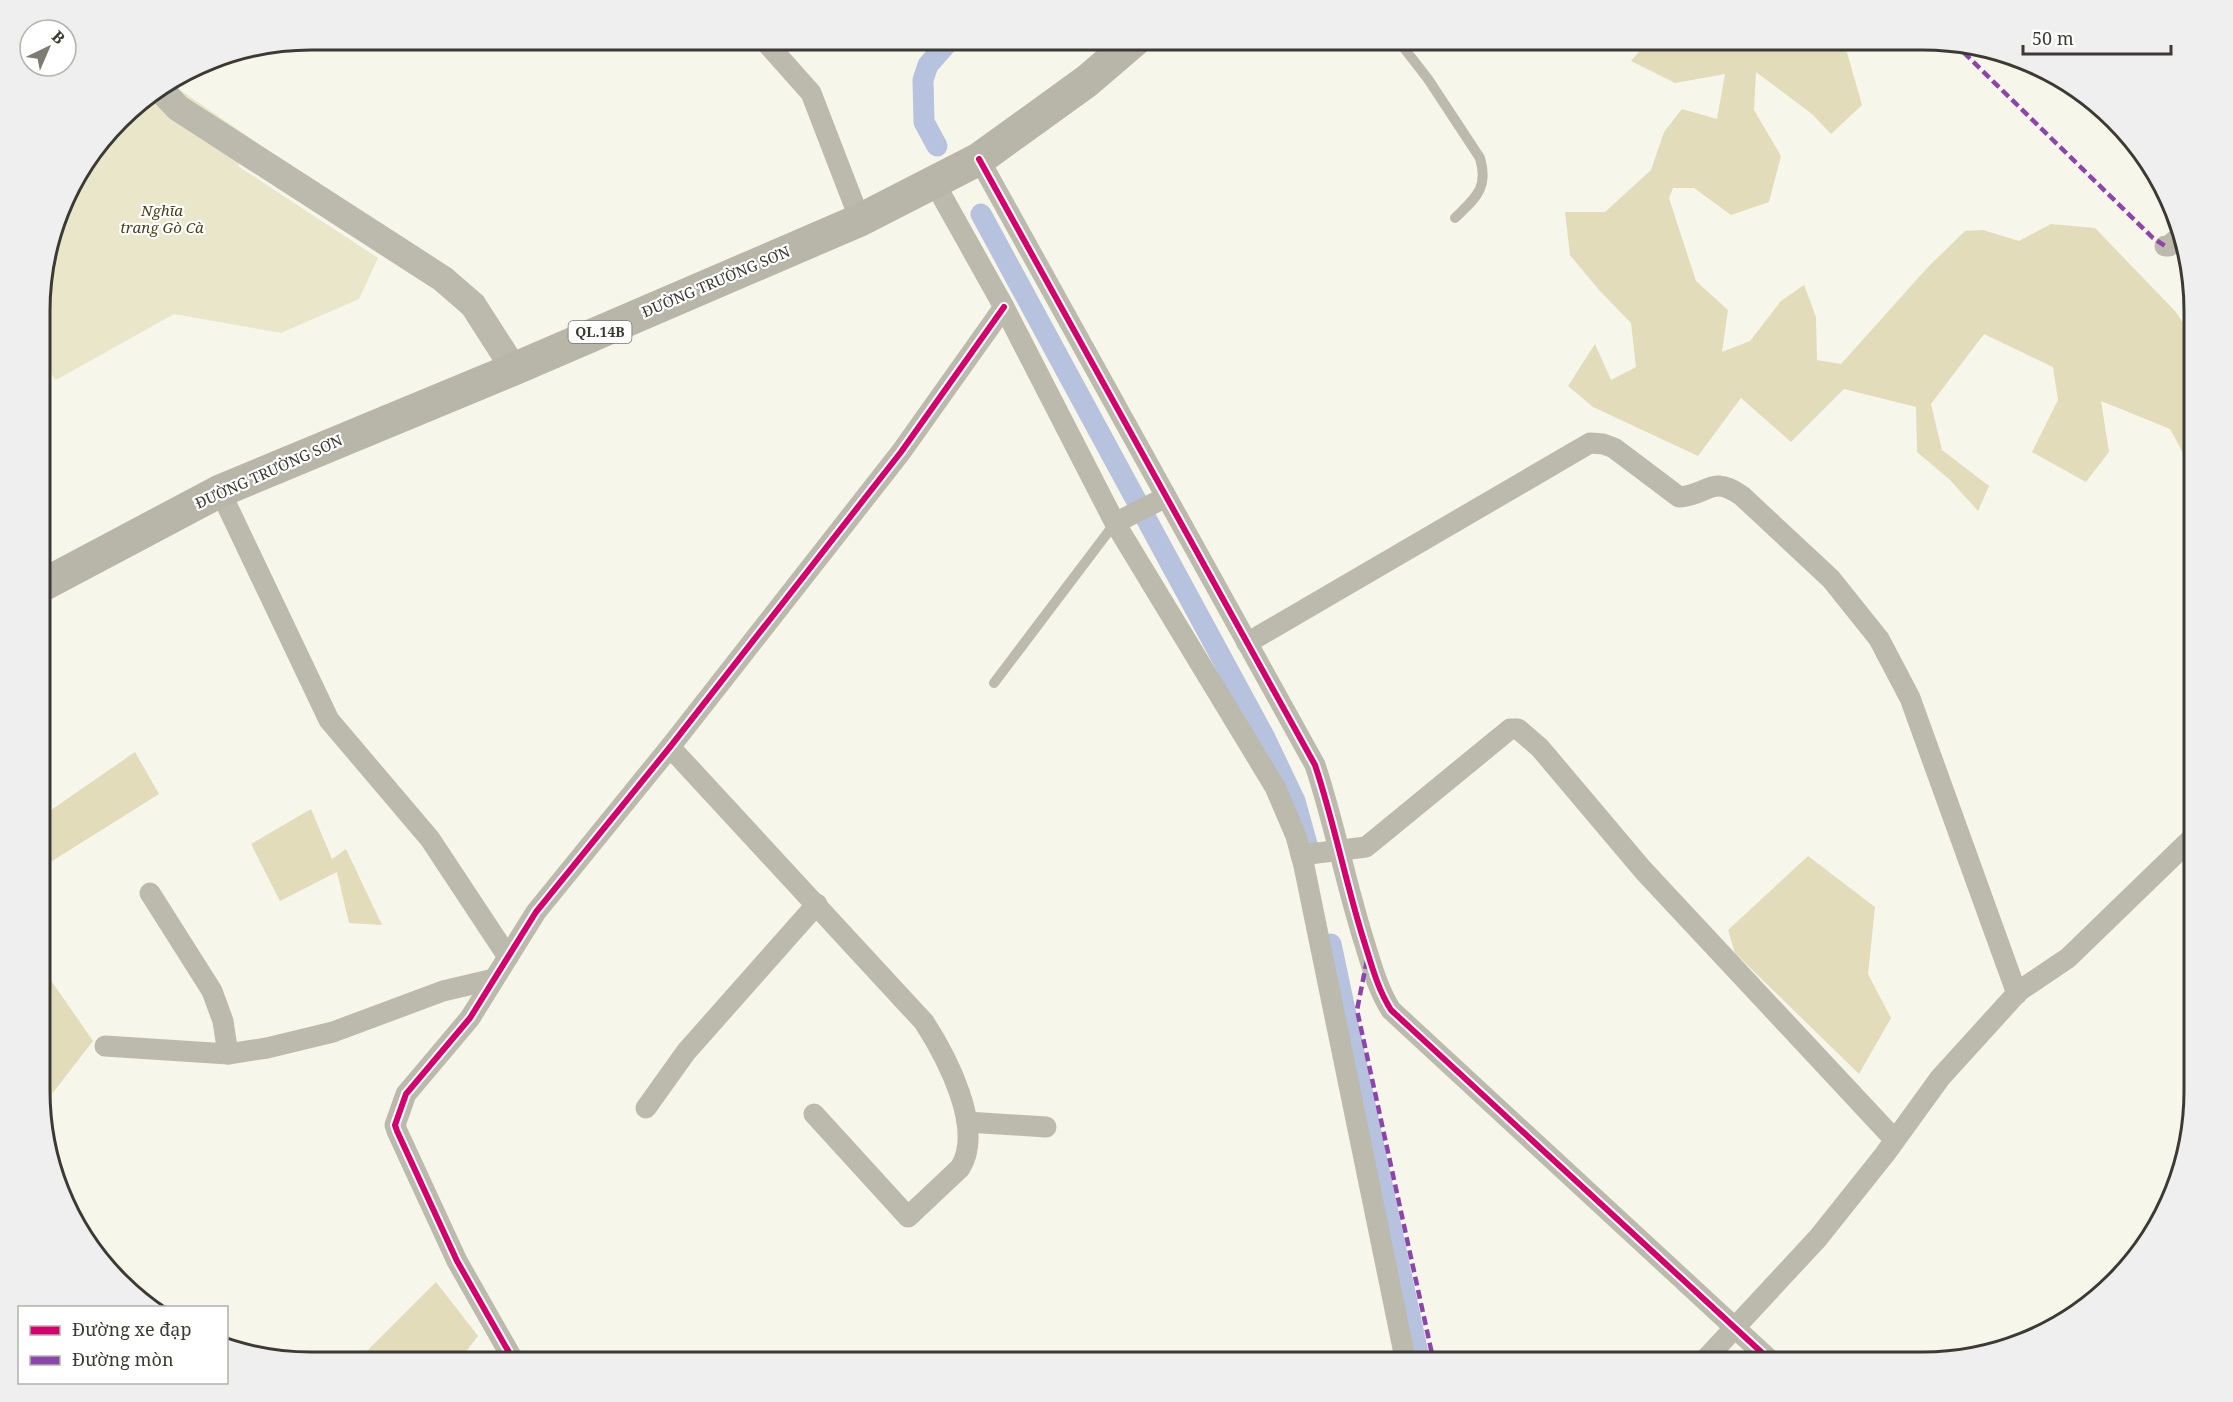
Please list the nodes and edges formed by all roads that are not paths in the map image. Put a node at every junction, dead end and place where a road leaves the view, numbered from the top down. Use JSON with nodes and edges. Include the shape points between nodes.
{"nodes":[{"id":1,"x":773,"y":50,"type":"edge"},
{"id":2,"x":1123,"y":50,"type":"edge"},
{"id":3,"x":1405,"y":50,"type":"edge"},
{"id":4,"x":164,"y":94,"type":"edge"},
{"id":5,"x":980,"y":159,"type":"junction"},
{"id":6,"x":934,"y":182,"type":"junction"},
{"id":7,"x":1455,"y":218,"type":"dead end"},
{"id":8,"x":860,"y":220,"type":"junction"},
{"id":9,"x":1004,"y":307,"type":"junction"},
{"id":10,"x":514,"y":369,"type":"junction"},
{"id":11,"x":220,"y":491,"type":"junction"},
{"id":12,"x":1166,"y":497,"type":"junction"},
{"id":13,"x":1115,"y":524,"type":"junction"},
{"id":14,"x":50,"y":581,"type":"edge"},
{"id":15,"x":1247,"y":643,"type":"junction"},
{"id":16,"x":994,"y":683,"type":"dead end"},
{"id":17,"x":670,"y":747,"type":"junction"},
{"id":18,"x":2184,"y":846,"type":"edge"},
{"id":19,"x":1340,"y":851,"type":"junction"},
{"id":20,"x":1301,"y":855,"type":"junction"},
{"id":21,"x":150,"y":893,"type":"dead end"},
{"id":22,"x":817,"y":904,"type":"junction"},
{"id":23,"x":508,"y":957,"type":"junction"},
{"id":24,"x":494,"y":979,"type":"junction"},
{"id":25,"x":2017,"y":994,"type":"junction"},
{"id":26,"x":105,"y":1046,"type":"dead end"},
{"id":27,"x":228,"y":1054,"type":"junction"},
{"id":28,"x":646,"y":1108,"type":"dead end"},
{"id":29,"x":814,"y":1114,"type":"dead end"},
{"id":30,"x":967,"y":1122,"type":"junction"},
{"id":31,"x":1046,"y":1127,"type":"dead end"},
{"id":32,"x":1895,"y":1140,"type":"junction"},
{"id":33,"x":1735,"y":1328,"type":"junction"},
{"id":34,"x":509,"y":1352,"type":"edge"},
{"id":35,"x":1404,"y":1352,"type":"edge"},
{"id":36,"x":1712,"y":1352,"type":"edge"},
{"id":37,"x":1761,"y":1352,"type":"edge"}],
"edges":[{"from":1,"to":8,"type":"street","via":[[811,93]]},
{"from":2,"to":5,"type":"highway","name":"ĐƯỜNG TRƯỜNG SƠN","number":"QL.14B","via":[[1088,81]]},
{"from":3,"to":7,"type":"lane","via":[[1480,158],[1482,188]]},
{"from":4,"to":10,"type":"street","via":[[178,108],[443,279],[473,305]]},
{"from":5,"to":6,"type":"highway","name":"ĐƯỜNG TRƯỜNG SƠN","number":"QL.14B"},
{"from":5,"to":12,"type":"street"},
{"from":6,"to":8,"type":"highway","name":"ĐƯỜNG TRƯỜNG SƠN","number":"QL.14B"},
{"from":6,"to":9,"type":"street"},
{"from":8,"to":10,"type":"highway","name":"ĐƯỜNG TRƯỜNG SƠN","number":"QL.14B"},
{"from":9,"to":13,"type":"street"},
{"from":9,"to":17,"type":"street","via":[[901,452]]},
{"from":10,"to":11,"type":"highway","name":"ĐƯỜNG TRƯỜNG SƠN","number":"QL.14B"},
{"from":11,"to":14,"type":"highway","name":"ĐƯỜNG TRƯỜNG SƠN","number":"QL.14B"},
{"from":11,"to":23,"type":"street","via":[[329,720],[430,839]]},
{"from":12,"to":13,"type":"street"},
{"from":12,"to":15,"type":"street"},
{"from":13,"to":16,"type":"lane"},
{"from":13,"to":20,"type":"street","via":[[1275,787]]},
{"from":15,"to":19,"type":"street","via":[[1315,765]]},
{"from":15,"to":25,"type":"street","via":[[1590,443],[1614,448],[1679,497],[1720,485],[1728,487],[1831,579],[1879,639],[1910,698]]},
{"from":17,"to":22,"type":"street"},
{"from":17,"to":23,"type":"street","via":[[536,912]]},
{"from":18,"to":25,"type":"street","via":[[2068,958]]},
{"from":19,"to":20,"type":"street"},
{"from":19,"to":32,"type":"street","via":[[1366,847],[1510,729],[1518,729],[1540,748],[1643,870]]},
{"from":19,"to":33,"type":"street","via":[[1374,975],[1391,1010]]},
{"from":20,"to":35,"type":"street"},
{"from":21,"to":27,"type":"street","via":[[212,991],[223,1021]]},
{"from":22,"to":28,"type":"street","via":[[686,1052]]},
{"from":22,"to":30,"type":"street","via":[[924,1022],[940,1047]]},
{"from":23,"to":24,"type":"street"},
{"from":24,"to":27,"type":"street","via":[[443,992],[333,1032]]},
{"from":24,"to":34,"type":"street","via":[[470,1017],[406,1094],[394,1125],[457,1261]]},
{"from":25,"to":32,"type":"street","via":[[1940,1078]]},
{"from":26,"to":27,"type":"street"},
{"from":29,"to":30,"type":"street","via":[[908,1217],[966,1159]]},
{"from":30,"to":31,"type":"street"},
{"from":32,"to":33,"type":"street","via":[[1818,1238]]},
{"from":33,"to":36,"type":"street"},
{"from":33,"to":37,"type":"street"}]}
